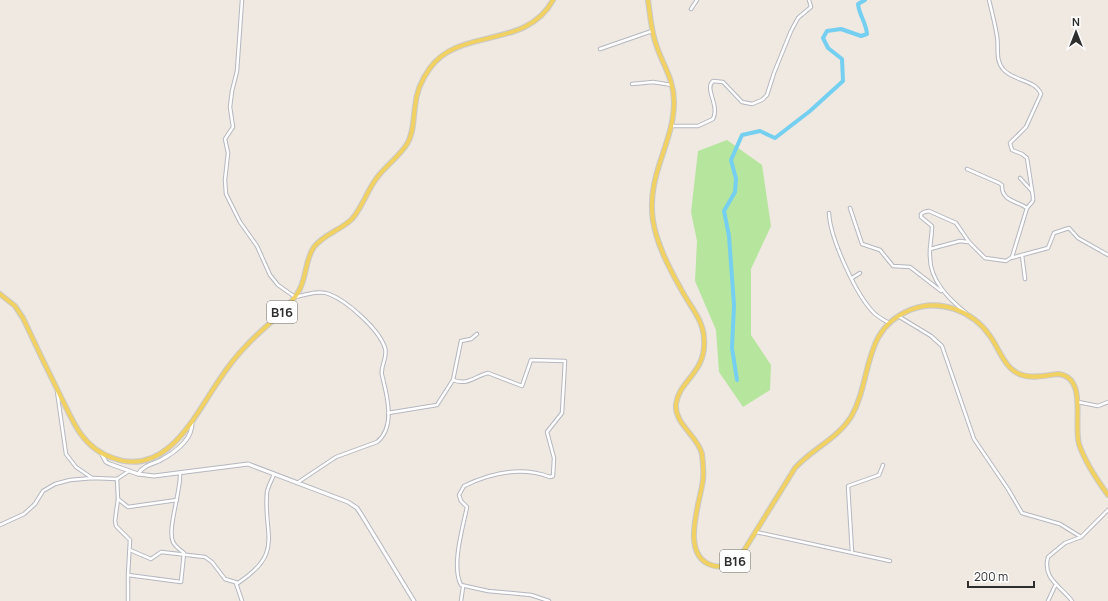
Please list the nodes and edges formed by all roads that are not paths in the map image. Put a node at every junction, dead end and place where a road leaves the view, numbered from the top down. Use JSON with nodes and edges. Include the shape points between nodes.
{"nodes":[{"id":1,"x":242,"y":0,"type":"edge"},
{"id":2,"x":552,"y":0,"type":"edge"},
{"id":3,"x":648,"y":0,"type":"edge"},
{"id":4,"x":697,"y":0,"type":"edge"},
{"id":5,"x":809,"y":0,"type":"edge"},
{"id":6,"x":989,"y":0,"type":"edge"},
{"id":7,"x":691,"y":9,"type":"dead end"},
{"id":8,"x":652,"y":31,"type":"junction"},
{"id":9,"x":600,"y":48,"type":"dead end"},
{"id":10,"x":632,"y":84,"type":"dead end"},
{"id":11,"x":672,"y":85,"type":"junction"},
{"id":12,"x":671,"y":126,"type":"junction"},
{"id":13,"x":967,"y":169,"type":"dead end"},
{"id":14,"x":1020,"y":178,"type":"dead end"},
{"id":15,"x":1032,"y":192,"type":"junction"},
{"id":16,"x":850,"y":208,"type":"dead end"},
{"id":17,"x":1027,"y":208,"type":"junction"},
{"id":18,"x":829,"y":213,"type":"dead end"},
{"id":19,"x":969,"y":242,"type":"junction"},
{"id":20,"x":930,"y":249,"type":"junction"},
{"id":21,"x":1022,"y":255,"type":"junction"},
{"id":22,"x":1108,"y":255,"type":"edge"},
{"id":23,"x":1010,"y":258,"type":"junction"},
{"id":24,"x":860,"y":273,"type":"dead end"},
{"id":25,"x":852,"y":278,"type":"junction"},
{"id":26,"x":1025,"y":280,"type":"dead end"},
{"id":27,"x":943,"y":292,"type":"junction"},
{"id":28,"x":0,"y":294,"type":"edge"},
{"id":29,"x":295,"y":297,"type":"junction"},
{"id":30,"x":966,"y":313,"type":"junction"},
{"id":31,"x":898,"y":316,"type":"junction"},
{"id":32,"x":889,"y":324,"type":"junction"},
{"id":33,"x":477,"y":334,"type":"dead end"},
{"id":34,"x":453,"y":380,"type":"junction"},
{"id":35,"x":57,"y":389,"type":"junction"},
{"id":36,"x":1077,"y":402,"type":"junction"},
{"id":37,"x":1108,"y":402,"type":"edge"},
{"id":38,"x":388,"y":413,"type":"junction"},
{"id":39,"x":192,"y":422,"type":"junction"},
{"id":40,"x":101,"y":453,"type":"junction"},
{"id":41,"x":883,"y":466,"type":"dead end"},
{"id":42,"x":129,"y":471,"type":"junction"},
{"id":43,"x":138,"y":474,"type":"junction"},
{"id":44,"x":180,"y":474,"type":"junction"},
{"id":45,"x":274,"y":474,"type":"junction"},
{"id":46,"x":92,"y":478,"type":"junction"},
{"id":47,"x":116,"y":479,"type":"junction"},
{"id":48,"x":296,"y":483,"type":"junction"},
{"id":49,"x":1108,"y":496,"type":"edge"},
{"id":50,"x":118,"y":499,"type":"junction"},
{"id":51,"x":177,"y":500,"type":"junction"},
{"id":52,"x":1108,"y":510,"type":"edge"},
{"id":53,"x":0,"y":525,"type":"edge"},
{"id":54,"x":756,"y":532,"type":"junction"},
{"id":55,"x":1082,"y":537,"type":"junction"},
{"id":56,"x":130,"y":550,"type":"junction"},
{"id":57,"x":852,"y":552,"type":"junction"},
{"id":58,"x":184,"y":554,"type":"junction"},
{"id":59,"x":890,"y":561,"type":"dead end"},
{"id":60,"x":128,"y":575,"type":"junction"},
{"id":61,"x":236,"y":583,"type":"junction"},
{"id":62,"x":1055,"y":586,"type":"junction"},
{"id":63,"x":463,"y":587,"type":"junction"},
{"id":64,"x":128,"y":601,"type":"edge"},
{"id":65,"x":242,"y":601,"type":"edge"},
{"id":66,"x":414,"y":601,"type":"edge"},
{"id":67,"x":461,"y":601,"type":"edge"},
{"id":68,"x":549,"y":601,"type":"edge"},
{"id":69,"x":1048,"y":601,"type":"edge"},
{"id":70,"x":1072,"y":601,"type":"edge"}],
"edges":[{"from":1,"to":29,"type":"street","via":[[237,71],[231,102],[233,127],[225,139],[228,158],[225,190],[240,222],[257,246],[270,275],[278,285]]},
{"from":2,"to":29,"type":"main road","number":"B16","via":[[541,16],[529,25],[456,47],[436,59],[418,90],[410,138],[406,146],[376,179],[353,217],[315,246]]},
{"from":3,"to":8,"type":"main road","number":"B16"},
{"from":4,"to":7,"type":"street"},
{"from":5,"to":12,"type":"street","via":[[811,7],[798,18],[791,31],[765,98],[752,104],[742,102],[723,82],[713,81],[710,88],[716,107],[713,118],[698,126]]},
{"from":6,"to":15,"type":"street","via":[[1001,67],[1007,73],[1033,86],[1041,94],[1026,127],[1012,139],[1010,146],[1012,150],[1027,158]]},
{"from":8,"to":9,"type":"street"},
{"from":8,"to":11,"type":"main road","number":"B16"},
{"from":10,"to":11,"type":"street","via":[[653,82]]},
{"from":11,"to":12,"type":"main road","number":"B16","via":[[674,102]]},
{"from":12,"to":54,"type":"main road","number":"B16","via":[[654,178],[652,210],[660,246],[680,289],[703,329],[704,355],[676,404],[680,419],[698,444],[703,463],[704,478],[694,544],[700,558],[706,563],[721,567],[740,557]]},
{"from":13,"to":17,"type":"street","via":[[999,183],[1006,198]]},
{"from":14,"to":15,"type":"street"},
{"from":15,"to":17,"type":"street","via":[[1033,201]]},
{"from":16,"to":27,"type":"street","via":[[862,244],[880,250],[893,266],[910,266]]},
{"from":17,"to":23,"type":"street","via":[[1015,250]]},
{"from":18,"to":25,"type":"street","via":[[834,238]]},
{"from":19,"to":20,"type":"street","via":[[960,241]]},
{"from":19,"to":20,"type":"street","via":[[956,223],[927,211],[921,216],[932,226]]},
{"from":19,"to":23,"type":"street","via":[[989,259],[1006,261]]},
{"from":20,"to":27,"type":"street","via":[[931,267]]},
{"from":21,"to":22,"type":"street","via":[[1048,248],[1054,233],[1069,228],[1078,238]]},
{"from":21,"to":23,"type":"street"},
{"from":21,"to":26,"type":"street"},
{"from":24,"to":25,"type":"street"},
{"from":25,"to":32,"type":"street","via":[[870,308]]},
{"from":27,"to":30,"type":"street"},
{"from":28,"to":35,"type":"main road","number":"B16","via":[[15,306],[23,318]]},
{"from":29,"to":38,"type":"street","via":[[328,293],[356,311],[376,333],[385,346],[386,353],[381,371]]},
{"from":29,"to":39,"type":"main road","number":"B16","via":[[246,345]]},
{"from":30,"to":31,"type":"main road","number":"B16","via":[[932,306],[911,310]]},
{"from":30,"to":36,"type":"main road","number":"B16","via":[[981,325],[1011,369],[1023,376],[1068,376],[1074,384]]},
{"from":31,"to":32,"type":"main road","number":"B16"},
{"from":31,"to":55,"type":"street","via":[[931,336],[942,346],[974,439],[1022,513],[1060,524]]},
{"from":32,"to":54,"type":"main road","number":"B16","via":[[873,347],[860,394],[850,417],[840,430],[795,468]]},
{"from":33,"to":34,"type":"street","via":[[471,339],[461,340]]},
{"from":34,"to":38,"type":"street","via":[[435,406]]},
{"from":34,"to":63,"type":"street","via":[[467,382],[488,373],[521,386],[524,384],[531,360],[565,361],[562,413],[547,432],[554,458],[553,476],[532,471],[504,473],[466,485],[460,491],[460,498],[467,507],[458,564],[458,580]]},
{"from":35,"to":40,"type":"main road","number":"B16","via":[[80,432]]},
{"from":35,"to":46,"type":"street","via":[[66,454],[76,467]]},
{"from":36,"to":37,"type":"street","via":[[1088,402],[1098,406]]},
{"from":36,"to":49,"type":"main road","number":"B16","via":[[1080,446]]},
{"from":38,"to":48,"type":"street","via":[[386,429],[381,439],[336,457]]},
{"from":39,"to":40,"type":"main road","number":"B16","via":[[176,442],[155,456],[138,461],[125,461]]},
{"from":39,"to":43,"type":"street","via":[[191,433],[180,446],[143,468]]},
{"from":40,"to":42,"type":"street","via":[[106,462]]},
{"from":41,"to":57,"type":"street","via":[[879,475],[848,486]]},
{"from":42,"to":43,"type":"street"},
{"from":42,"to":47,"type":"street"},
{"from":43,"to":44,"type":"street"},
{"from":44,"to":45,"type":"street","via":[[243,464]]},
{"from":44,"to":51,"type":"street","via":[[181,486]]},
{"from":45,"to":48,"type":"street"},
{"from":45,"to":61,"type":"street","via":[[267,493],[270,544],[258,567]]},
{"from":46,"to":47,"type":"street"},
{"from":46,"to":53,"type":"street","via":[[63,482],[46,489],[18,518]]},
{"from":47,"to":50,"type":"street"},
{"from":48,"to":66,"type":"street","via":[[344,500],[356,508]]},
{"from":50,"to":51,"type":"street","via":[[128,506]]},
{"from":50,"to":56,"type":"street","via":[[115,523],[130,540]]},
{"from":51,"to":58,"type":"street","via":[[172,538]]},
{"from":52,"to":55,"type":"street"},
{"from":54,"to":57,"type":"street"},
{"from":55,"to":62,"type":"street","via":[[1065,543],[1049,556],[1048,574]]},
{"from":56,"to":58,"type":"street","via":[[151,559],[161,552]]},
{"from":56,"to":60,"type":"street"},
{"from":57,"to":59,"type":"street"},
{"from":58,"to":60,"type":"street","via":[[180,583]]},
{"from":58,"to":61,"type":"street","via":[[205,557],[226,579]]},
{"from":60,"to":64,"type":"street"},
{"from":61,"to":65,"type":"street"},
{"from":62,"to":69,"type":"street"},
{"from":62,"to":70,"type":"street"},
{"from":63,"to":67,"type":"street"},
{"from":63,"to":68,"type":"street","via":[[531,595]]}]}
